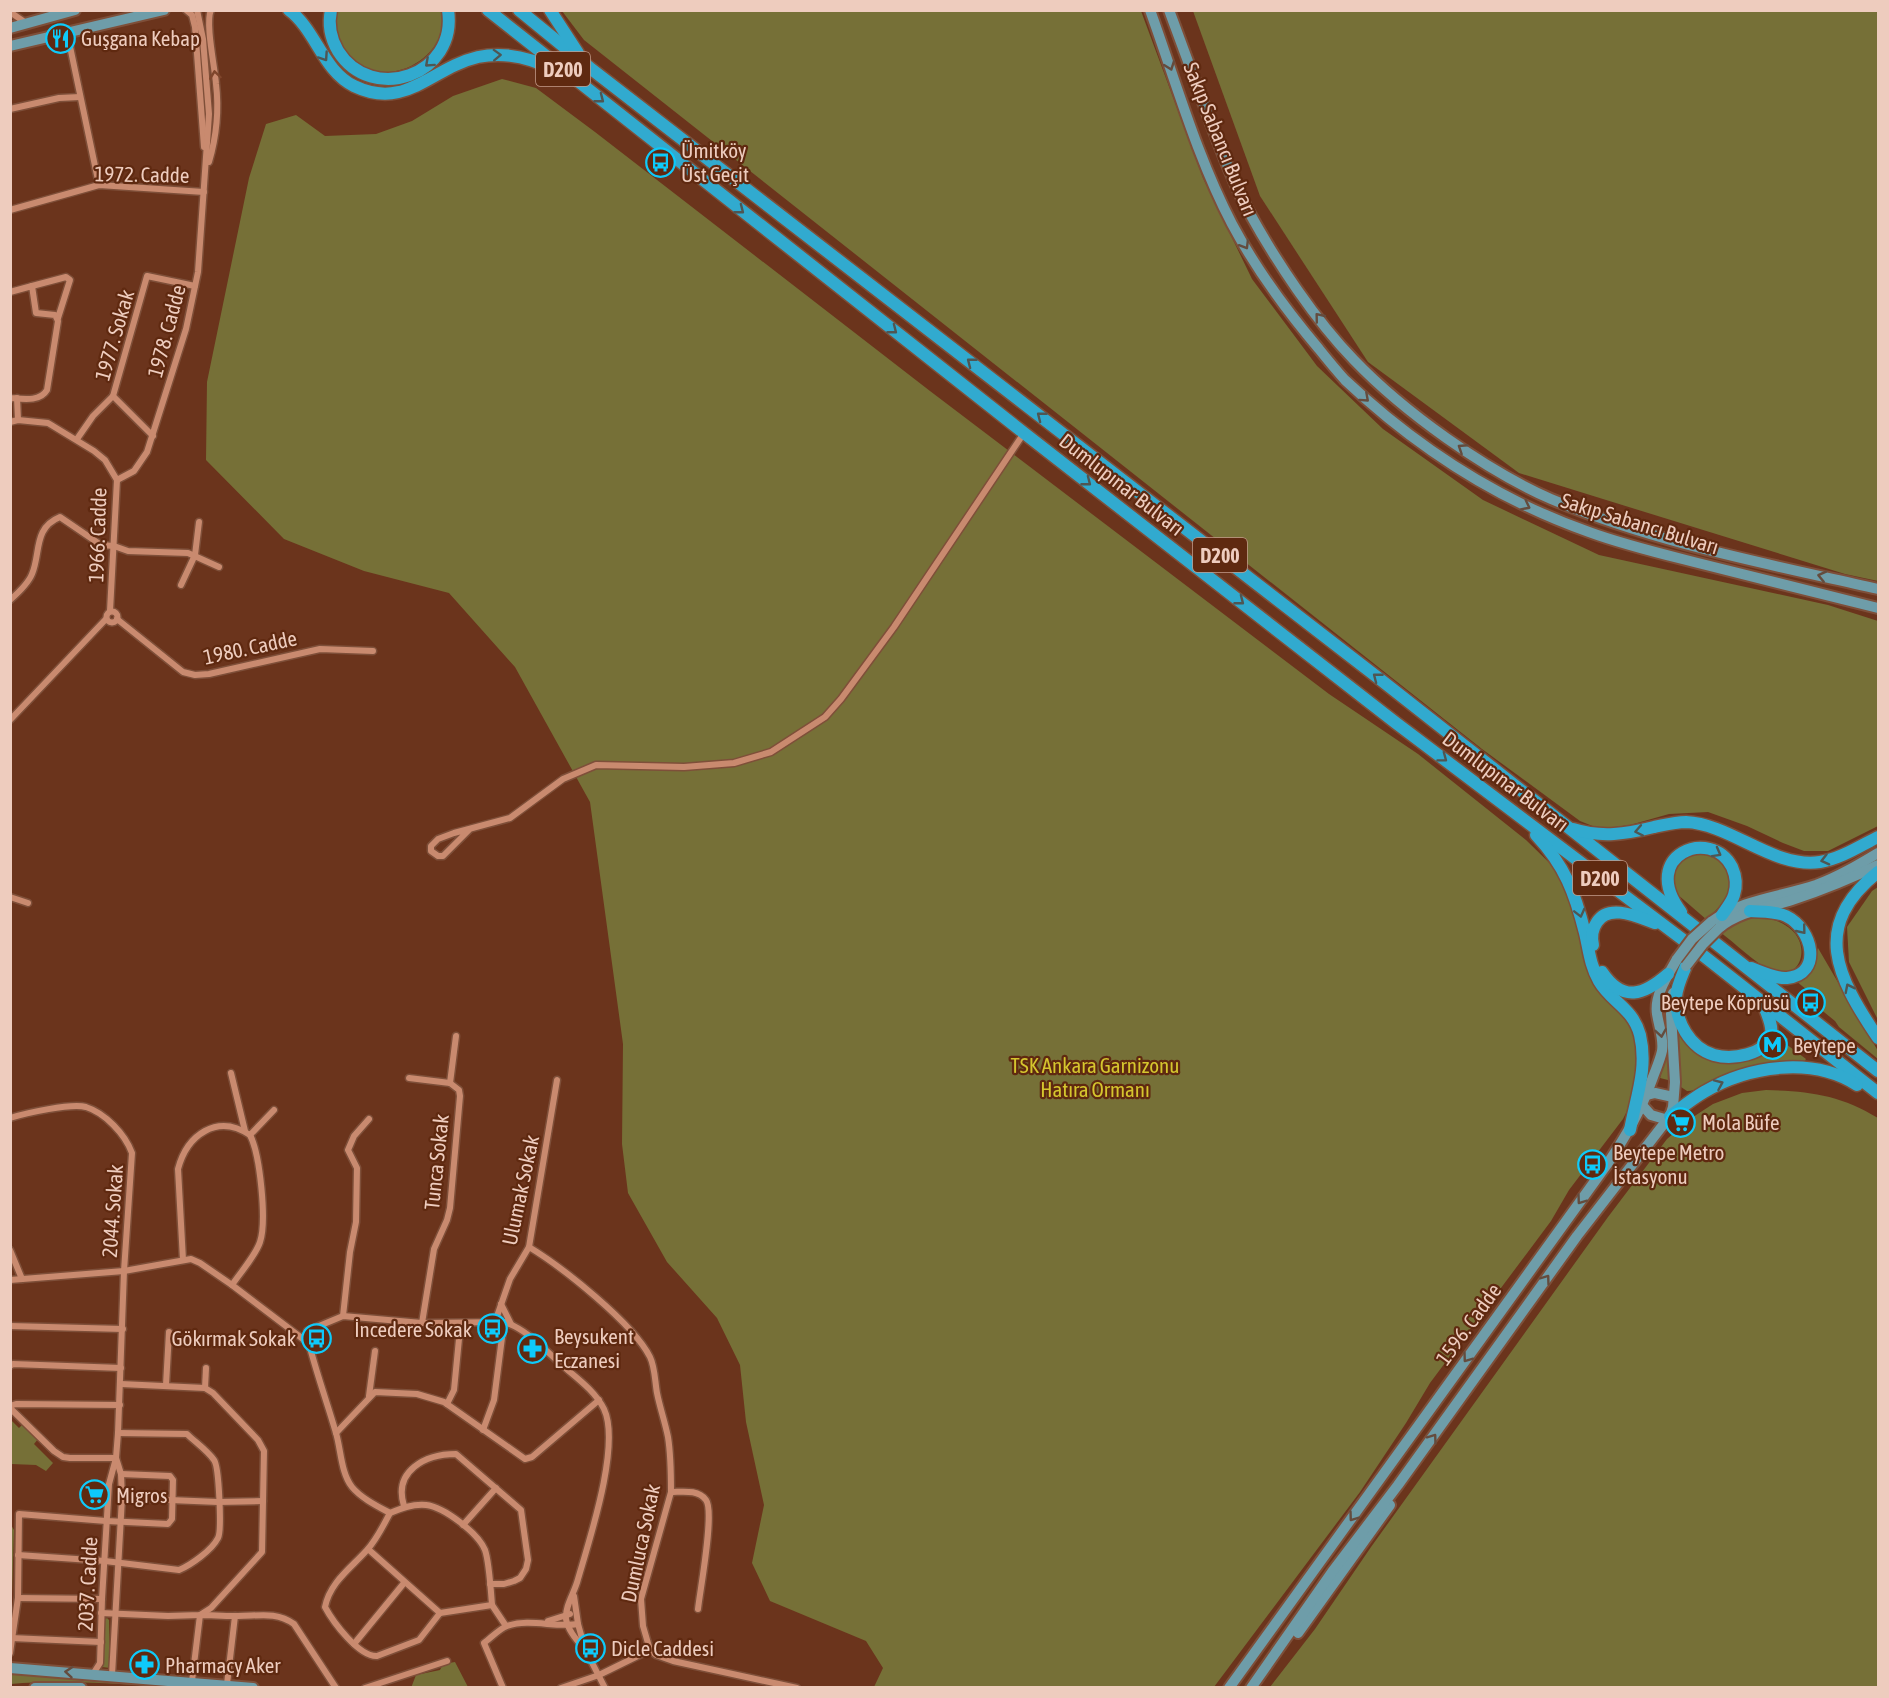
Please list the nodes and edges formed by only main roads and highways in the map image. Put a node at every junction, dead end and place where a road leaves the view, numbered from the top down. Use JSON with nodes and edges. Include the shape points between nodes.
{"nodes":[{"id":1,"x":75,"y":10,"type":"edge"},
{"id":2,"x":164,"y":10,"type":"edge"},
{"id":3,"x":289,"y":10,"type":"edge"},
{"id":4,"x":330,"y":10,"type":"edge"},
{"id":5,"x":447,"y":10,"type":"edge"},
{"id":6,"x":488,"y":10,"type":"edge"},
{"id":7,"x":519,"y":10,"type":"edge"},
{"id":8,"x":550,"y":10,"type":"edge"},
{"id":9,"x":1150,"y":10,"type":"edge"},
{"id":10,"x":1169,"y":10,"type":"edge"},
{"id":11,"x":10,"y":28,"type":"edge"},
{"id":12,"x":10,"y":46,"type":"edge"},
{"id":13,"x":590,"y":68,"type":"junction"},
{"id":14,"x":581,"y":84,"type":"junction"},
{"id":15,"x":1878,"y":589,"type":"edge"},
{"id":16,"x":1878,"y":608,"type":"edge"},
{"id":17,"x":1515,"y":813,"type":"junction"},
{"id":18,"x":1566,"y":826,"type":"junction"},
{"id":19,"x":1878,"y":837,"type":"edge"},
{"id":20,"x":1878,"y":854,"type":"edge"},
{"id":21,"x":1878,"y":865,"type":"edge"},
{"id":22,"x":1878,"y":872,"type":"edge"},
{"id":23,"x":1750,"y":911,"type":"junction"},
{"id":24,"x":1717,"y":921,"type":"junction"},
{"id":25,"x":1690,"y":925,"type":"junction"},
{"id":26,"x":1664,"y":926,"type":"junction"},
{"id":27,"x":1682,"y":962,"type":"junction"},
{"id":28,"x":1741,"y":964,"type":"junction"},
{"id":29,"x":1668,"y":974,"type":"junction"},
{"id":30,"x":1762,"y":1003,"type":"junction"},
{"id":31,"x":1878,"y":1038,"type":"edge"},
{"id":32,"x":1878,"y":1071,"type":"edge"},
{"id":33,"x":1878,"y":1095,"type":"edge"},
{"id":34,"x":1673,"y":1097,"type":"junction"},
{"id":35,"x":1644,"y":1100,"type":"junction"},
{"id":36,"x":1669,"y":1118,"type":"junction"},
{"id":37,"x":1630,"y":1130,"type":"junction"},
{"id":38,"x":1398,"y":1485,"type":"junction"},
{"id":39,"x":10,"y":1668,"type":"edge"},
{"id":40,"x":35,"y":1688,"type":"edge"},
{"id":41,"x":81,"y":1688,"type":"edge"},
{"id":42,"x":253,"y":1688,"type":"edge"},
{"id":43,"x":1229,"y":1688,"type":"edge"},
{"id":44,"x":1251,"y":1688,"type":"edge"},
{"id":45,"x":1259,"y":1688,"type":"edge"}],
"edges":[{"from":1,"to":11,"type":"main road"},
{"from":2,"to":12,"type":"main road"},
{"from":3,"to":14,"type":"highway","one_way":true,"via":[[341,77],[352,86],[378,94],[408,90],[462,62],[493,55],[530,59]]},
{"from":5,"to":4,"type":"highway","one_way":true,"via":[[447,33],[434,61],[399,79],[369,76],[343,60],[331,33]]},
{"from":6,"to":14,"type":"highway","name":"Dumlupınar Bulvarı","number":"D200"},
{"from":7,"to":13,"type":"highway","name":"Dumlupınar Bulvarı","number":"D200"},
{"from":8,"to":13,"type":"highway"},
{"from":9,"to":16,"type":"main road","name":"Sakıp Sabancı Bulvarı","one_way":true,"via":[[1207,167],[1233,225],[1299,326],[1343,378],[1372,404],[1479,482],[1537,512],[1653,551]]},
{"from":15,"to":10,"type":"main road","name":"Sakıp Sabancı Bulvarı","one_way":true,"via":[[1677,542],[1550,498],[1440,433],[1388,391],[1354,360],[1315,312],[1248,212]]},
{"from":18,"to":13,"type":"highway","name":"Dumlupınar Bulvarı","number":"D200","one_way":true},
{"from":14,"to":17,"type":"highway","name":"Dumlupınar Bulvarı","number":"D200","one_way":true},
{"from":17,"to":26,"type":"highway","name":"Dumlupınar Bulvarı","number":"D200"},
{"from":17,"to":37,"type":"highway","one_way":true,"via":[[1564,869],[1578,903],[1591,967],[1605,990],[1630,1013],[1640,1034],[1644,1069]]},
{"from":19,"to":18,"type":"highway","one_way":true,"via":[[1827,861],[1809,863],[1784,858],[1694,823],[1612,836]]},
{"from":18,"to":25,"type":"highway","name":"Dumlupınar Bulvarı","number":"D200"},
{"from":20,"to":24,"type":"main road","via":[[1816,885],[1745,904]]},
{"from":21,"to":23,"type":"main road","via":[[1818,891]]},
{"from":31,"to":22,"type":"highway","one_way":true,"via":[[1840,970],[1836,935],[1847,903]]},
{"from":23,"to":24,"type":"main road"},
{"from":23,"to":28,"type":"highway","one_way":true,"via":[[1785,916],[1798,924],[1808,936],[1810,957],[1804,969],[1786,978]]},
{"from":25,"to":24,"type":"highway","one_way":true,"via":[[1674,903],[1666,881],[1670,865],[1690,850],[1716,851],[1736,876],[1734,896]]},
{"from":24,"to":27,"type":"main road","bridge":true,"via":[[1699,948]]},
{"from":25,"to":28,"type":"highway","name":"Dumlupınar Bulvarı","number":"D200"},
{"from":26,"to":29,"type":"highway","via":[[1608,912],[1599,918],[1591,937],[1599,967],[1617,988],[1635,993],[1645,991]]},
{"from":26,"to":30,"type":"highway","name":"Dumlupınar Bulvarı","number":"D200"},
{"from":27,"to":29,"type":"main road","name":"1596. Cadde"},
{"from":27,"to":30,"type":"highway","via":[[1678,1015],[1686,1032],[1713,1055],[1733,1056],[1764,1047],[1771,1027]]},
{"from":27,"to":34,"type":"main road","name":"1596. Cadde","via":[[1671,1004]]},
{"from":28,"to":32,"type":"highway","name":"Dumlupınar Bulvarı","number":"D200"},
{"from":29,"to":35,"type":"main road","name":"1596. Cadde","one_way":true,"via":[[1657,1007],[1662,1052]]},
{"from":30,"to":33,"type":"highway","name":"Dumlupınar Bulvarı","number":"D200"},
{"from":36,"to":33,"type":"highway","one_way":true,"via":[[1720,1084],[1778,1068],[1830,1071]]},
{"from":34,"to":35,"type":"main road","via":[[1655,1093]]},
{"from":34,"to":36,"type":"main road","name":"1596. Cadde"},
{"from":35,"to":36,"type":"main road","via":[[1651,1115]]},
{"from":35,"to":37,"type":"main road","name":"1596. Cadde"},
{"from":38,"to":36,"type":"main road","name":"1596. Cadde","one_way":true,"via":[[1577,1236]]},
{"from":37,"to":43,"type":"main road","name":"1596. Cadde","one_way":true},
{"from":38,"to":44,"type":"main road","name":"1596. Cadde"},
{"from":38,"to":45,"type":"main road","name":"1596. Cadde","via":[[1379,1522]]},
{"from":42,"to":39,"type":"main road","one_way":true},
{"from":40,"to":41,"type":"main road"}]}
